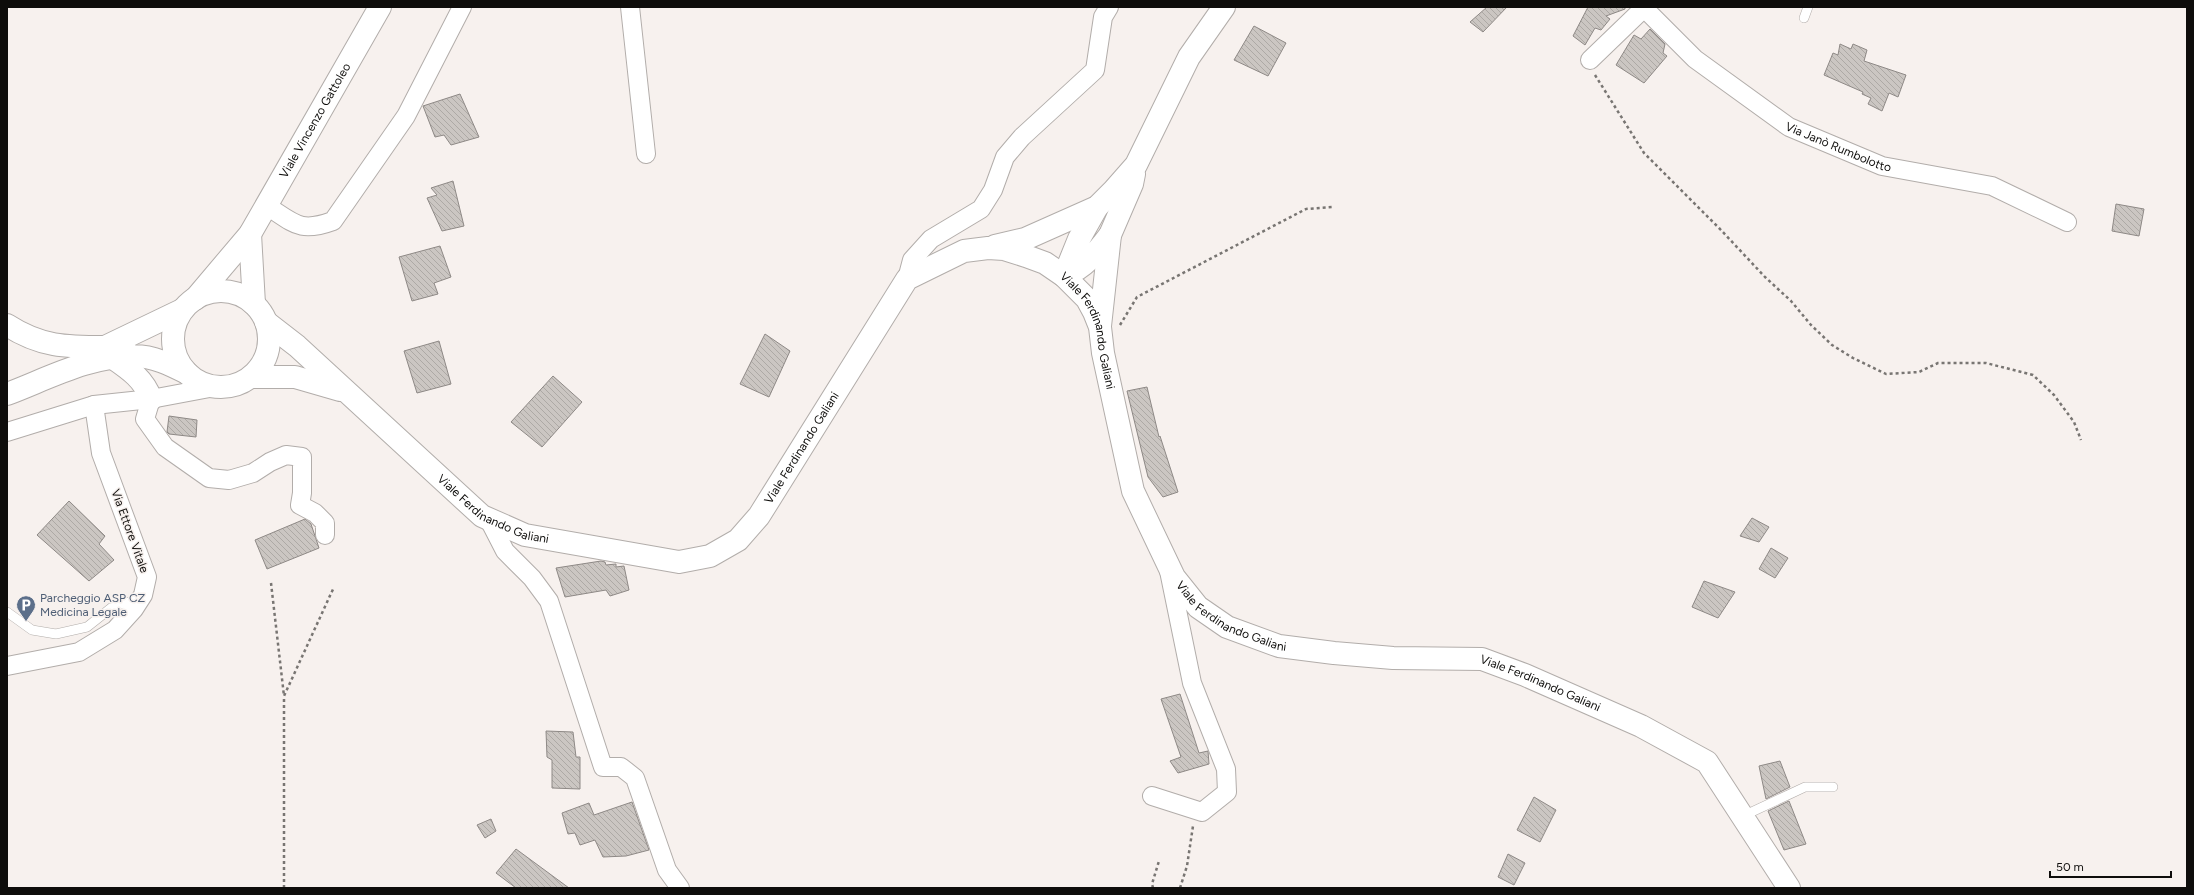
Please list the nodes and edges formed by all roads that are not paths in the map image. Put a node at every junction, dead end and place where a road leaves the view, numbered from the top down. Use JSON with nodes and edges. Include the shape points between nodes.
{"nodes":[{"id":1,"x":380,"y":7,"type":"edge"},
{"id":2,"x":462,"y":7,"type":"edge"},
{"id":3,"x":630,"y":7,"type":"edge"},
{"id":4,"x":1109,"y":7,"type":"edge"},
{"id":5,"x":1224,"y":7,"type":"edge"},
{"id":6,"x":1808,"y":7,"type":"edge"},
{"id":7,"x":1644,"y":8,"type":"edge"},
{"id":8,"x":1804,"y":18,"type":"dead end"},
{"id":9,"x":1590,"y":60,"type":"road end"},
{"id":10,"x":646,"y":154,"type":"dead end"},
{"id":11,"x":1136,"y":164,"type":"junction"},
{"id":12,"x":268,"y":206,"type":"junction"},
{"id":13,"x":1097,"y":207,"type":"junction"},
{"id":14,"x":2067,"y":222,"type":"dead end"},
{"id":15,"x":250,"y":234,"type":"junction"},
{"id":16,"x":1110,"y":234,"type":"junction"},
{"id":17,"x":988,"y":248,"type":"junction"},
{"id":18,"x":1064,"y":276,"type":"junction"},
{"id":19,"x":907,"y":279,"type":"junction"},
{"id":20,"x":189,"y":304,"type":"junction"},
{"id":21,"x":260,"y":313,"type":"junction"},
{"id":22,"x":7,"y":325,"type":"edge"},
{"id":23,"x":1109,"y":327,"type":"junction"},
{"id":24,"x":109,"y":352,"type":"junction"},
{"id":25,"x":187,"y":373,"type":"junction"},
{"id":26,"x":251,"y":377,"type":"junction"},
{"id":27,"x":215,"y":387,"type":"junction"},
{"id":28,"x":346,"y":392,"type":"junction"},
{"id":29,"x":7,"y":394,"type":"edge"},
{"id":30,"x":151,"y":399,"type":"junction"},
{"id":31,"x":94,"y":406,"type":"junction"},
{"id":32,"x":7,"y":432,"type":"edge"},
{"id":33,"x":488,"y":518,"type":"junction"},
{"id":34,"x":325,"y":535,"type":"dead end"},
{"id":35,"x":1168,"y":564,"type":"junction"},
{"id":36,"x":134,"y":609,"type":"junction"},
{"id":37,"x":7,"y":612,"type":"edge"},
{"id":38,"x":7,"y":666,"type":"edge"},
{"id":39,"x":1833,"y":787,"type":"dead end"},
{"id":40,"x":1152,"y":796,"type":"dead end"},
{"id":41,"x":1743,"y":816,"type":"junction"},
{"id":42,"x":680,"y":888,"type":"edge"},
{"id":43,"x":1789,"y":888,"type":"edge"}],
"edges":[{"from":1,"to":12,"type":"main road","name":"Viale Vincenzo Gattoleo"},
{"from":2,"to":12,"type":"street","via":[[406,116],[334,221],[315,227],[298,226]]},
{"from":3,"to":10,"type":"street"},
{"from":4,"to":19,"type":"street","via":[[1103,17],[1095,70],[1022,137],[1005,157],[992,190],[981,209],[931,239],[912,260]]},
{"from":5,"to":11,"type":"main road","via":[[1189,57]]},
{"from":6,"to":8,"type":"lane"},
{"from":7,"to":9,"type":"street"},
{"from":7,"to":14,"type":"street","name":"Via Janò Rumbolotto","via":[[1695,59],[1789,127],[1882,166],[1992,186]]},
{"from":11,"to":13,"type":"main road"},
{"from":11,"to":16,"type":"main road","via":[[1132,184]]},
{"from":12,"to":15,"type":"main road","name":"Viale Vincenzo Gattoleo"},
{"from":13,"to":17,"type":"main road","via":[[1025,239]]},
{"from":13,"to":18,"type":"main road","via":[[1078,239]]},
{"from":15,"to":20,"type":"main road","name":"Viale Vincenzo Gattoleo"},
{"from":15,"to":21,"type":"main road"},
{"from":16,"to":18,"type":"main road","via":[[1087,262]]},
{"from":16,"to":23,"type":"main road"},
{"from":17,"to":18,"type":"main road","name":"Viale Ferdinando Galiani","via":[[1004,250],[1046,263]]},
{"from":17,"to":19,"type":"main road","name":"Viale Ferdinando Galiani","via":[[964,251]]},
{"from":18,"to":23,"type":"main road","name":"Viale Ferdinando Galiani","via":[[1087,299]]},
{"from":19,"to":33,"type":"main road","name":"Viale Ferdinando Galiani","via":[[759,516],[738,540],[710,556],[679,562],[525,535]]},
{"from":20,"to":21,"type":"main road","via":[[209,293],[225,292],[241,296]]},
{"from":20,"to":24,"type":"main road"},
{"from":20,"to":25,"type":"main road","via":[[175,325],[172,341],[178,362]]},
{"from":21,"to":26,"type":"main road","via":[[269,336],[267,352]]},
{"from":21,"to":28,"type":"main road","name":"Viale Ferdinando Galiani"},
{"from":22,"to":24,"type":"main road","via":[[23,336],[44,344]]},
{"from":23,"to":35,"type":"main road","name":"Viale Ferdinando Galiani","via":[[1103,353],[1133,491]]},
{"from":24,"to":25,"type":"main road","via":[[147,358]]},
{"from":24,"to":29,"type":"main road","via":[[88,363]]},
{"from":24,"to":30,"type":"main road","via":[[147,387]]},
{"from":25,"to":27,"type":"main road","via":[[202,384]]},
{"from":26,"to":27,"type":"main road","via":[[240,384]]},
{"from":26,"to":28,"type":"main road","via":[[296,377]]},
{"from":27,"to":30,"type":"street"},
{"from":28,"to":33,"type":"main road","name":"Viale Ferdinando Galiani","via":[[482,516]]},
{"from":30,"to":31,"type":"street"},
{"from":30,"to":34,"type":"street","via":[[145,418],[165,447],[209,478],[229,480],[253,473],[286,455],[302,457],[300,505],[315,513],[325,523]]},
{"from":31,"to":32,"type":"street"},
{"from":31,"to":36,"type":"street","name":"Via Ettore Vitale","via":[[101,453],[147,576],[144,595]]},
{"from":33,"to":42,"type":"street","via":[[505,551],[532,578],[549,601],[603,767],[621,767],[635,778],[667,870]]},
{"from":35,"to":40,"type":"street","via":[[1192,683],[1226,769],[1228,792],[1202,812]]},
{"from":35,"to":41,"type":"main road","name":"Viale Ferdinando Galiani","via":[[1174,577],[1198,607],[1227,627],[1278,646],[1393,658],[1482,659],[1525,675],[1641,726],[1707,762]]},
{"from":36,"to":37,"type":"lane","via":[[126,602],[111,608],[86,626],[56,634],[32,630]]},
{"from":36,"to":38,"type":"street","name":"Via Ettore Vitale","via":[[115,630],[78,652]]},
{"from":39,"to":41,"type":"lane","via":[[1805,787]]},
{"from":41,"to":43,"type":"main road","name":"Viale Ferdinando Galiani"}]}
